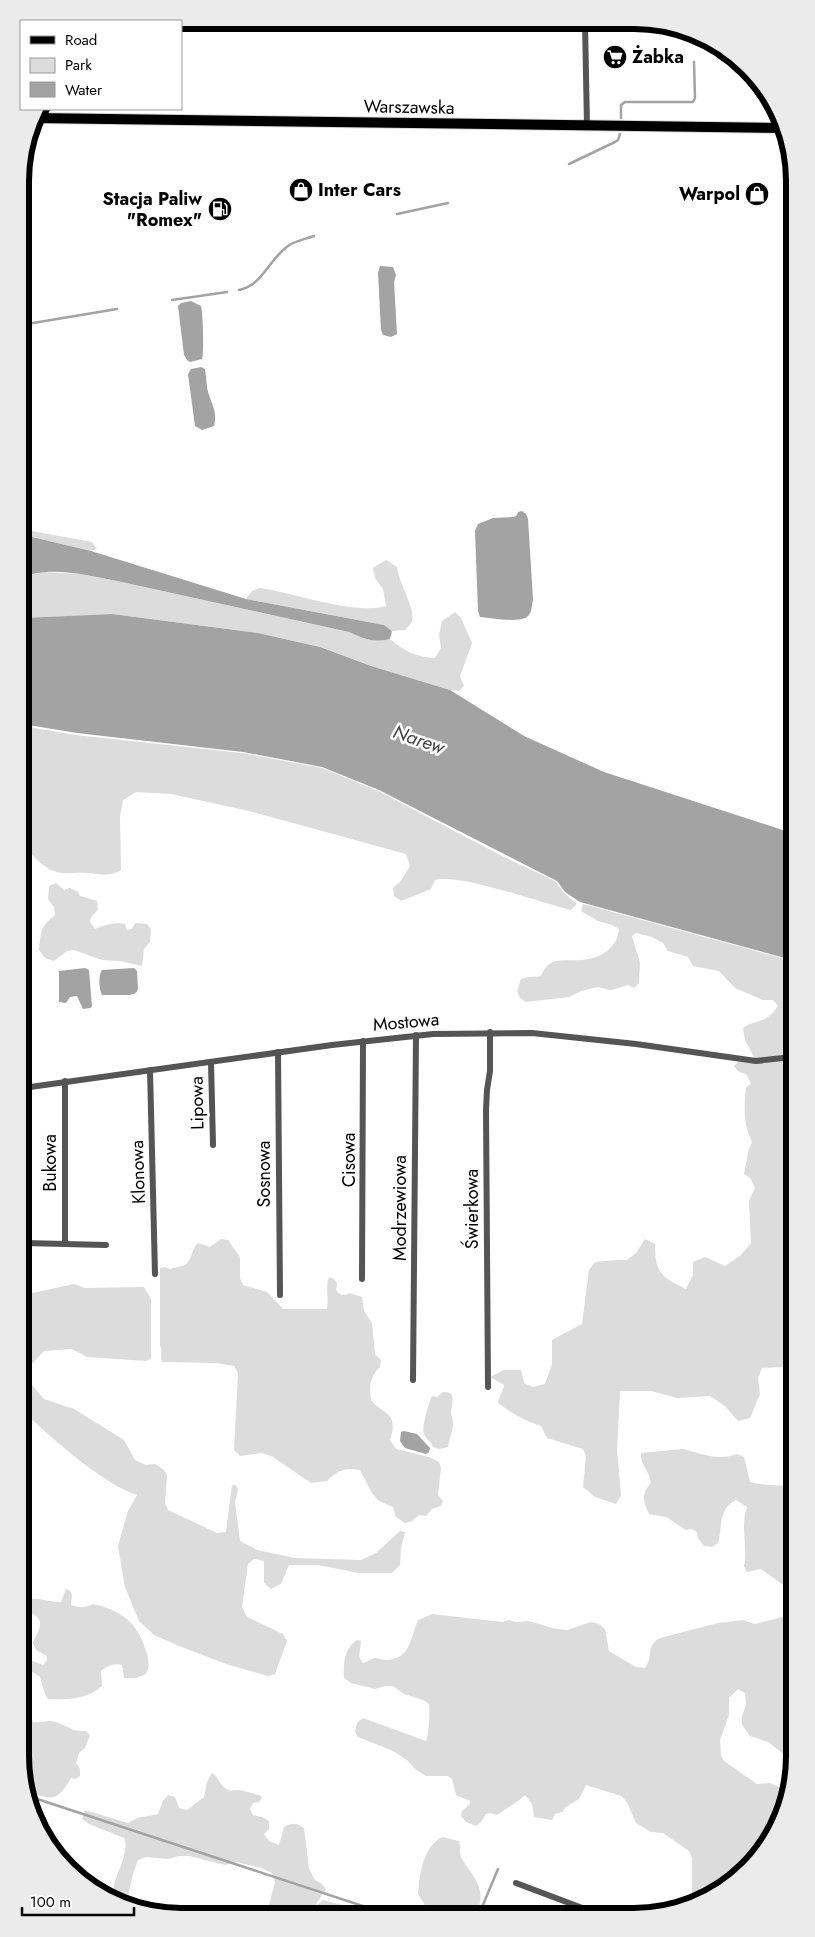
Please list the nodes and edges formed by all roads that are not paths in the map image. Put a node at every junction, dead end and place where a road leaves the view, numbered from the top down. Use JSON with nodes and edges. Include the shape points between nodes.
{"nodes":[{"id":1,"x":585,"y":29,"type":"edge"},
{"id":2,"x":42,"y":118,"type":"edge"},
{"id":3,"x":588,"y":126,"type":"junction"},
{"id":4,"x":777,"y":128,"type":"edge"},
{"id":5,"x":490,"y":1032,"type":"junction"},
{"id":6,"x":416,"y":1035,"type":"junction"},
{"id":7,"x":363,"y":1041,"type":"junction"},
{"id":8,"x":278,"y":1052,"type":"junction"},
{"id":9,"x":786,"y":1058,"type":"edge"},
{"id":10,"x":211,"y":1062,"type":"junction"},
{"id":11,"x":150,"y":1070,"type":"junction"},
{"id":12,"x":65,"y":1081,"type":"junction"},
{"id":13,"x":29,"y":1087,"type":"edge"},
{"id":14,"x":213,"y":1145,"type":"dead end"},
{"id":15,"x":29,"y":1243,"type":"edge"},
{"id":16,"x":65,"y":1244,"type":"junction"},
{"id":17,"x":106,"y":1245,"type":"dead end"},
{"id":18,"x":156,"y":1274,"type":"dead end"},
{"id":19,"x":362,"y":1279,"type":"dead end"},
{"id":20,"x":280,"y":1295,"type":"dead end"},
{"id":21,"x":413,"y":1380,"type":"dead end"},
{"id":22,"x":488,"y":1387,"type":"dead end"},
{"id":23,"x":516,"y":1883,"type":"dead end"},
{"id":24,"x":579,"y":1908,"type":"edge"}],
"edges":[{"from":1,"to":3,"type":"street"},
{"from":2,"to":3,"type":"main road","name":"Warszawska"},
{"from":3,"to":4,"type":"main road","name":"Warszawska"},
{"from":5,"to":6,"type":"street","name":"Mostowa"},
{"from":5,"to":9,"type":"street","name":"Mostowa","via":[[564,1036],[756,1061]]},
{"from":5,"to":22,"type":"street","name":"Świerkowa","via":[[486,1110]]},
{"from":6,"to":7,"type":"street","name":"Mostowa"},
{"from":6,"to":21,"type":"street","name":"Modrzewiowa"},
{"from":7,"to":8,"type":"street","name":"Mostowa"},
{"from":7,"to":19,"type":"street","name":"Cisowa"},
{"from":8,"to":10,"type":"street","name":"Mostowa"},
{"from":8,"to":20,"type":"street","name":"Sosnowa"},
{"from":10,"to":11,"type":"street","name":"Mostowa"},
{"from":10,"to":14,"type":"street","name":"Lipowa"},
{"from":11,"to":12,"type":"street","name":"Mostowa"},
{"from":11,"to":18,"type":"street","name":"Klonowa"},
{"from":12,"to":13,"type":"street","name":"Mostowa"},
{"from":12,"to":16,"type":"street","name":"Bukowa"},
{"from":15,"to":16,"type":"street"},
{"from":16,"to":17,"type":"street"},
{"from":23,"to":24,"type":"street"}]}
